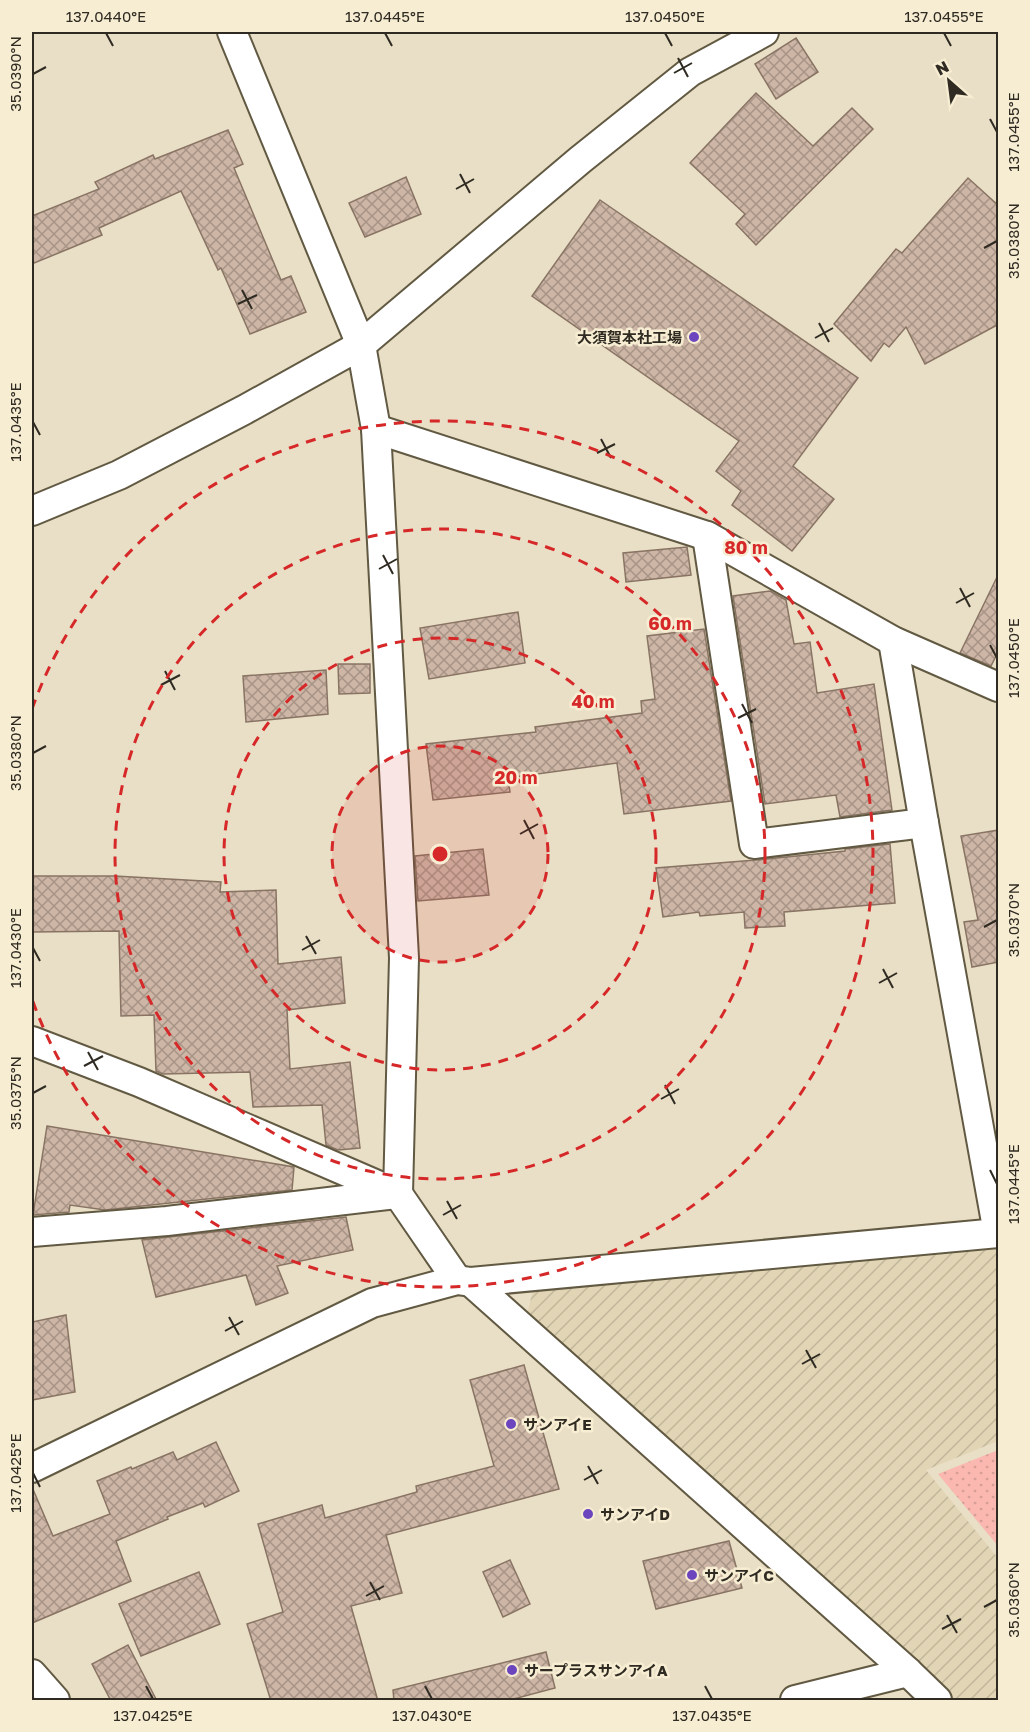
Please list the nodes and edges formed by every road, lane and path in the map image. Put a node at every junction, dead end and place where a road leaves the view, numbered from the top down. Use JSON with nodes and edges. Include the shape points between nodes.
{"nodes":[{"id":1,"x":232,"y":32,"type":"edge"},
{"id":2,"x":764,"y":32,"type":"edge"},
{"id":3,"x":361,"y":345,"type":"junction"},
{"id":4,"x":376,"y":429,"type":"junction"},
{"id":5,"x":32,"y":511,"type":"edge"},
{"id":6,"x":707,"y":536,"type":"junction"},
{"id":7,"x":893,"y":641,"type":"junction"},
{"id":8,"x":999,"y":687,"type":"edge"},
{"id":9,"x":924,"y":823,"type":"junction"},
{"id":10,"x":32,"y":1041,"type":"edge"},
{"id":11,"x":398,"y":1194,"type":"junction"},
{"id":12,"x":32,"y":1232,"type":"edge"},
{"id":13,"x":998,"y":1233,"type":"edge"},
{"id":14,"x":464,"y":1281,"type":"junction"},
{"id":15,"x":32,"y":1468,"type":"edge"},
{"id":16,"x":908,"y":1672,"type":"junction"},
{"id":17,"x":32,"y":1674,"type":"edge"},
{"id":18,"x":56,"y":1701,"type":"edge"},
{"id":19,"x":795,"y":1701,"type":"edge"},
{"id":20,"x":937,"y":1701,"type":"edge"}],
"edges":[{"from":1,"to":3,"type":"street"},
{"from":2,"to":3,"type":"street","via":[[690,72]]},
{"from":3,"to":4,"type":"street"},
{"from":3,"to":5,"type":"street","via":[[119,475]]},
{"from":4,"to":6,"type":"street"},
{"from":4,"to":11,"type":"street","via":[[404,958]]},
{"from":6,"to":7,"type":"street"},
{"from":6,"to":9,"type":"street","via":[[754,844]]},
{"from":7,"to":8,"type":"street"},
{"from":7,"to":9,"type":"street"},
{"from":9,"to":13,"type":"street"},
{"from":10,"to":11,"type":"street","via":[[139,1082]]},
{"from":11,"to":12,"type":"street","via":[[167,1221]]},
{"from":11,"to":14,"type":"street"},
{"from":13,"to":14,"type":"street"},
{"from":14,"to":15,"type":"street","via":[[372,1303]]},
{"from":14,"to":16,"type":"street"},
{"from":16,"to":19,"type":"street"},
{"from":16,"to":20,"type":"street"},
{"from":17,"to":18,"type":"street"}]}
